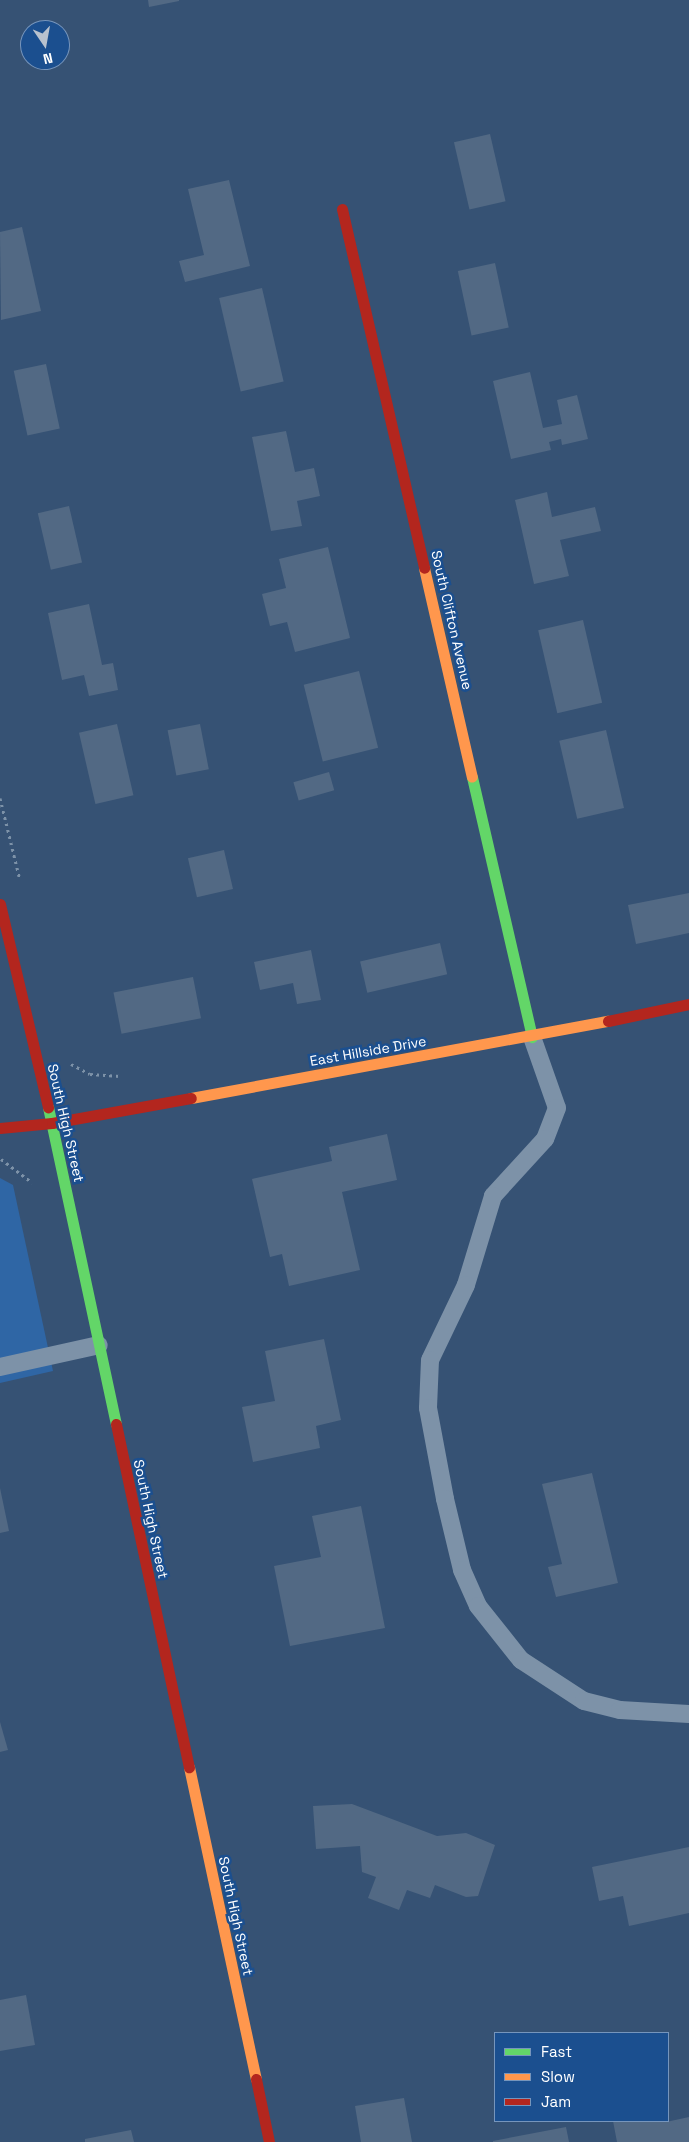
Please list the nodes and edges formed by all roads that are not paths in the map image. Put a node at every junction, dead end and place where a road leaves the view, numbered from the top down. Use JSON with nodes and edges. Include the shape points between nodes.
{"nodes":[{"id":1,"x":342,"y":209,"type":"dead end"},
{"id":2,"x":0,"y":904,"type":"edge"},
{"id":3,"x":689,"y":1004,"type":"edge"},
{"id":4,"x":532,"y":1037,"type":"junction"},
{"id":5,"x":52,"y":1123,"type":"junction"},
{"id":6,"x":0,"y":1128,"type":"edge"},
{"id":7,"x":99,"y":1345,"type":"junction"},
{"id":8,"x":0,"y":1366,"type":"edge"},
{"id":9,"x":689,"y":1714,"type":"edge"},
{"id":10,"x":269,"y":2142,"type":"edge"}],
"edges":[{"from":1,"to":4,"type":"street","name":"South Clifton Avenue"},
{"from":2,"to":5,"type":"street","name":"South High Street"},
{"from":3,"to":4,"type":"street","name":"East Hillside Drive"},
{"from":4,"to":5,"type":"street","name":"East Hillside Drive"},
{"from":4,"to":9,"type":"lane","via":[[557,1108],[545,1139],[493,1196],[466,1285],[430,1360],[426,1384],[428,1408],[444,1499],[462,1570],[478,1606],[521,1660],[584,1700],[620,1710]]},
{"from":5,"to":6,"type":"street","name":"East Hillside Drive"},
{"from":5,"to":7,"type":"street","name":"South High Street"},
{"from":7,"to":8,"type":"lane"},
{"from":7,"to":10,"type":"street","name":"South High Street"}]}
